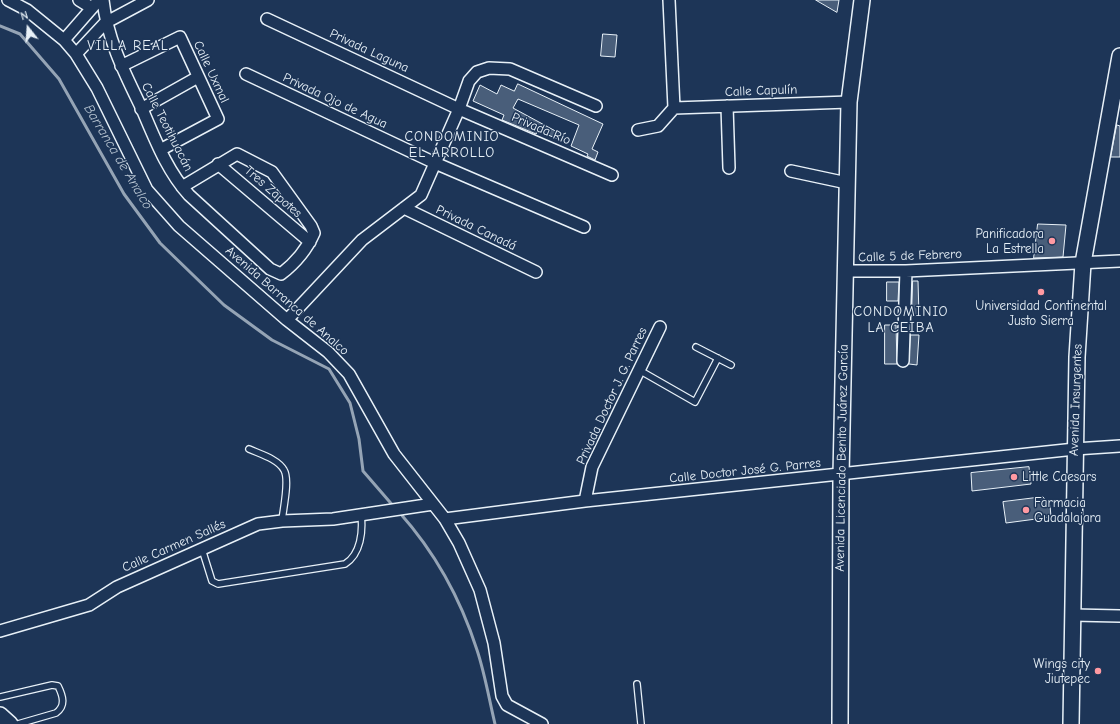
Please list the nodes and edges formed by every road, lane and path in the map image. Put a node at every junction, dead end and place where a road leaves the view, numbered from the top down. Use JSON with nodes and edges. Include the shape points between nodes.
{"nodes":[{"id":1,"x":8,"y":0,"type":"edge"},
{"id":2,"x":79,"y":0,"type":"edge"},
{"id":3,"x":103,"y":0,"type":"edge"},
{"id":4,"x":148,"y":0,"type":"edge"},
{"id":5,"x":670,"y":0,"type":"edge"},
{"id":6,"x":862,"y":0,"type":"edge"},
{"id":7,"x":96,"y":4,"type":"edge"},
{"id":8,"x":267,"y":19,"type":"dead end"},
{"id":9,"x":105,"y":23,"type":"junction"},
{"id":10,"x":64,"y":40,"type":"junction"},
{"id":11,"x":76,"y":54,"type":"junction"},
{"id":12,"x":1120,"y":56,"type":"edge"},
{"id":13,"x":121,"y":66,"type":"junction"},
{"id":14,"x":246,"y":74,"type":"dead end"},
{"id":15,"x":198,"y":77,"type":"junction"},
{"id":16,"x":849,"y":102,"type":"junction"},
{"id":17,"x":596,"y":106,"type":"dead end"},
{"id":18,"x":727,"y":106,"type":"junction"},
{"id":19,"x":141,"y":108,"type":"junction"},
{"id":20,"x":674,"y":108,"type":"junction"},
{"id":21,"x":460,"y":109,"type":"junction"},
{"id":22,"x":1114,"y":117,"type":"edge"},
{"id":23,"x":638,"y":130,"type":"dead end"},
{"id":24,"x":160,"y":150,"type":"junction"},
{"id":25,"x":435,"y":163,"type":"junction"},
{"id":26,"x":218,"y":164,"type":"junction"},
{"id":27,"x":728,"y":168,"type":"dead end"},
{"id":28,"x":791,"y":171,"type":"dead end"},
{"id":29,"x":612,"y":175,"type":"dead end"},
{"id":30,"x":847,"y":183,"type":"junction"},
{"id":31,"x":182,"y":186,"type":"junction"},
{"id":32,"x":404,"y":208,"type":"junction"},
{"id":33,"x":584,"y":227,"type":"dead end"},
{"id":34,"x":310,"y":242,"type":"junction"},
{"id":35,"x":1120,"y":261,"type":"edge"},
{"id":36,"x":1083,"y":263,"type":"junction"},
{"id":37,"x":845,"y":271,"type":"junction"},
{"id":38,"x":906,"y":271,"type":"junction"},
{"id":39,"x":536,"y":272,"type":"dead end"},
{"id":40,"x":287,"y":320,"type":"junction"},
{"id":41,"x":660,"y":327,"type":"dead end"},
{"id":42,"x":696,"y":347,"type":"dead end"},
{"id":43,"x":718,"y":358,"type":"junction"},
{"id":44,"x":903,"y":361,"type":"dead end"},
{"id":45,"x":731,"y":365,"type":"dead end"},
{"id":46,"x":639,"y":370,"type":"junction"},
{"id":47,"x":1120,"y":446,"type":"edge"},
{"id":48,"x":249,"y":449,"type":"dead end"},
{"id":49,"x":1074,"y":449,"type":"junction"},
{"id":50,"x":841,"y":475,"type":"junction"},
{"id":51,"x":585,"y":501,"type":"junction"},
{"id":52,"x":433,"y":504,"type":"junction"},
{"id":53,"x":363,"y":513,"type":"junction"},
{"id":54,"x":445,"y":519,"type":"junction"},
{"id":55,"x":282,"y":520,"type":"junction"},
{"id":56,"x":199,"y":550,"type":"junction"},
{"id":57,"x":1073,"y":615,"type":"junction"},
{"id":58,"x":1120,"y":616,"type":"edge"},
{"id":59,"x":0,"y":631,"type":"edge"},
{"id":60,"x":637,"y":684,"type":"dead end"},
{"id":61,"x":0,"y":697,"type":"edge"},
{"id":62,"x":0,"y":715,"type":"edge"},
{"id":63,"x":10,"y":724,"type":"edge"},
{"id":64,"x":18,"y":724,"type":"edge"},
{"id":65,"x":542,"y":724,"type":"edge"},
{"id":66,"x":641,"y":724,"type":"edge"},
{"id":67,"x":840,"y":724,"type":"edge"},
{"id":68,"x":1071,"y":724,"type":"edge"}],
"edges":[{"from":1,"to":10,"type":"street","name":"Avenida Barranca de Analco","via":[[27,10]]},
{"from":2,"to":7,"type":"street"},
{"from":3,"to":9,"type":"street","name":"Calle Teotihuacán"},
{"from":4,"to":9,"type":"street"},
{"from":5,"to":20,"type":"street"},
{"from":6,"to":16,"type":"main road","name":"Avenida Licenciado Benito Juárez García"},
{"from":7,"to":10,"type":"street"},
{"from":8,"to":21,"type":"street","name":"Privada Laguna"},
{"from":9,"to":11,"type":"street"},
{"from":9,"to":13,"type":"street","name":"Calle Teotihuacán"},
{"from":10,"to":11,"type":"street","name":"Avenida Barranca de Analco"},
{"from":11,"to":40,"type":"street","name":"Avenida Barranca de Analco","via":[[97,88],[147,190],[179,226]]},
{"from":12,"to":22,"type":"main road","name":"Avenida Insurgentes"},
{"from":13,"to":15,"type":"street","name":"Calle Uxmal","via":[[180,37]]},
{"from":13,"to":19,"type":"street","name":"Calle Teotihuacán"},
{"from":14,"to":25,"type":"street","name":"Privada Ojo de Agua"},
{"from":15,"to":19,"type":"street"},
{"from":15,"to":24,"type":"street","name":"Calle Uxmal","via":[[218,119]]},
{"from":16,"to":18,"type":"street","name":"Calle Capulín"},
{"from":16,"to":30,"type":"main road","name":"Avenida Licenciado Benito Juárez García"},
{"from":17,"to":21,"type":"street","via":[[510,69],[489,68],[477,72],[469,81]]},
{"from":18,"to":20,"type":"street","name":"Calle Capulín"},
{"from":18,"to":27,"type":"street"},
{"from":19,"to":24,"type":"street","name":"Calle Teotihuacán"},
{"from":20,"to":23,"type":"street","via":[[658,126]]},
{"from":21,"to":25,"type":"street"},
{"from":21,"to":29,"type":"street","name":"Privada Río"},
{"from":22,"to":36,"type":"main road","name":"Avenida Insurgentes"},
{"from":24,"to":31,"type":"street","name":"Calle Teotihuacán"},
{"from":25,"to":32,"type":"street","via":[[421,195]]},
{"from":25,"to":33,"type":"street","name":"Privada Ojo de Agua"},
{"from":26,"to":31,"type":"street"},
{"from":26,"to":34,"type":"street","name":"Tres Zapotes"},
{"from":26,"to":34,"type":"street","via":[[237,154],[272,172],[311,226],[314,233]]},
{"from":28,"to":30,"type":"street"},
{"from":30,"to":37,"type":"main road","name":"Avenida Licenciado Benito Juárez García"},
{"from":31,"to":34,"type":"street","name":"Calle Teotihuacán","via":[[270,269],[281,274]]},
{"from":32,"to":39,"type":"street","name":"Privada Canadá"},
{"from":32,"to":40,"type":"street","via":[[362,240]]},
{"from":35,"to":36,"type":"street","name":"Calle 5 de Febrero"},
{"from":36,"to":38,"type":"street","name":"Calle 5 de Febrero"},
{"from":36,"to":49,"type":"main road","name":"Avenida Insurgentes"},
{"from":37,"to":38,"type":"street","name":"Calle 5 de Febrero"},
{"from":37,"to":50,"type":"main road","name":"Avenida Licenciado Benito Juárez García"},
{"from":38,"to":44,"type":"street"},
{"from":40,"to":52,"type":"street","name":"Avenida Barranca de Analco","via":[[328,352],[349,374],[394,454]]},
{"from":41,"to":46,"type":"street","name":"Privada Doctor J. G. Parres"},
{"from":42,"to":43,"type":"lane"},
{"from":43,"to":45,"type":"lane"},
{"from":43,"to":46,"type":"lane","via":[[695,402]]},
{"from":46,"to":51,"type":"street","name":"Privada Doctor J. G. Parres","via":[[592,468]]},
{"from":47,"to":49,"type":"street","name":"Calle Doctor José G. Parres"},
{"from":48,"to":55,"type":"lane","via":[[272,459],[284,469],[287,478]]},
{"from":49,"to":50,"type":"street","name":"Calle Doctor José G. Parres"},
{"from":49,"to":57,"type":"main road","name":"Avenida Insurgentes"},
{"from":50,"to":51,"type":"street","name":"Calle Doctor José G. Parres"},
{"from":50,"to":67,"type":"main road","name":"Avenida Licenciado Benito Juárez García"},
{"from":51,"to":54,"type":"street","name":"Calle Doctor José G. Parres"},
{"from":52,"to":53,"type":"street","name":"Calle Carmen Sallés"},
{"from":52,"to":54,"type":"street","name":"Avenida Barranca de Analco"},
{"from":53,"to":55,"type":"street","name":"Calle Carmen Sallés","via":[[333,519]]},
{"from":53,"to":56,"type":"lane","via":[[357,548],[350,561],[345,564],[218,584],[212,581]]},
{"from":54,"to":65,"type":"street","name":"Avenida Barranca de Analco","via":[[480,590],[494,643],[502,696],[507,705]]},
{"from":55,"to":56,"type":"street","name":"Calle Carmen Sallés","via":[[258,524]]},
{"from":56,"to":59,"type":"street","name":"Calle Carmen Sallés","via":[[117,587],[89,605]]},
{"from":57,"to":58,"type":"street"},
{"from":57,"to":68,"type":"main road","name":"Avenida Insurgentes"},
{"from":60,"to":66,"type":"lane"},
{"from":61,"to":64,"type":"lane","via":[[52,685],[58,686],[63,705],[61,710]]},
{"from":62,"to":63,"type":"main road"}]}
